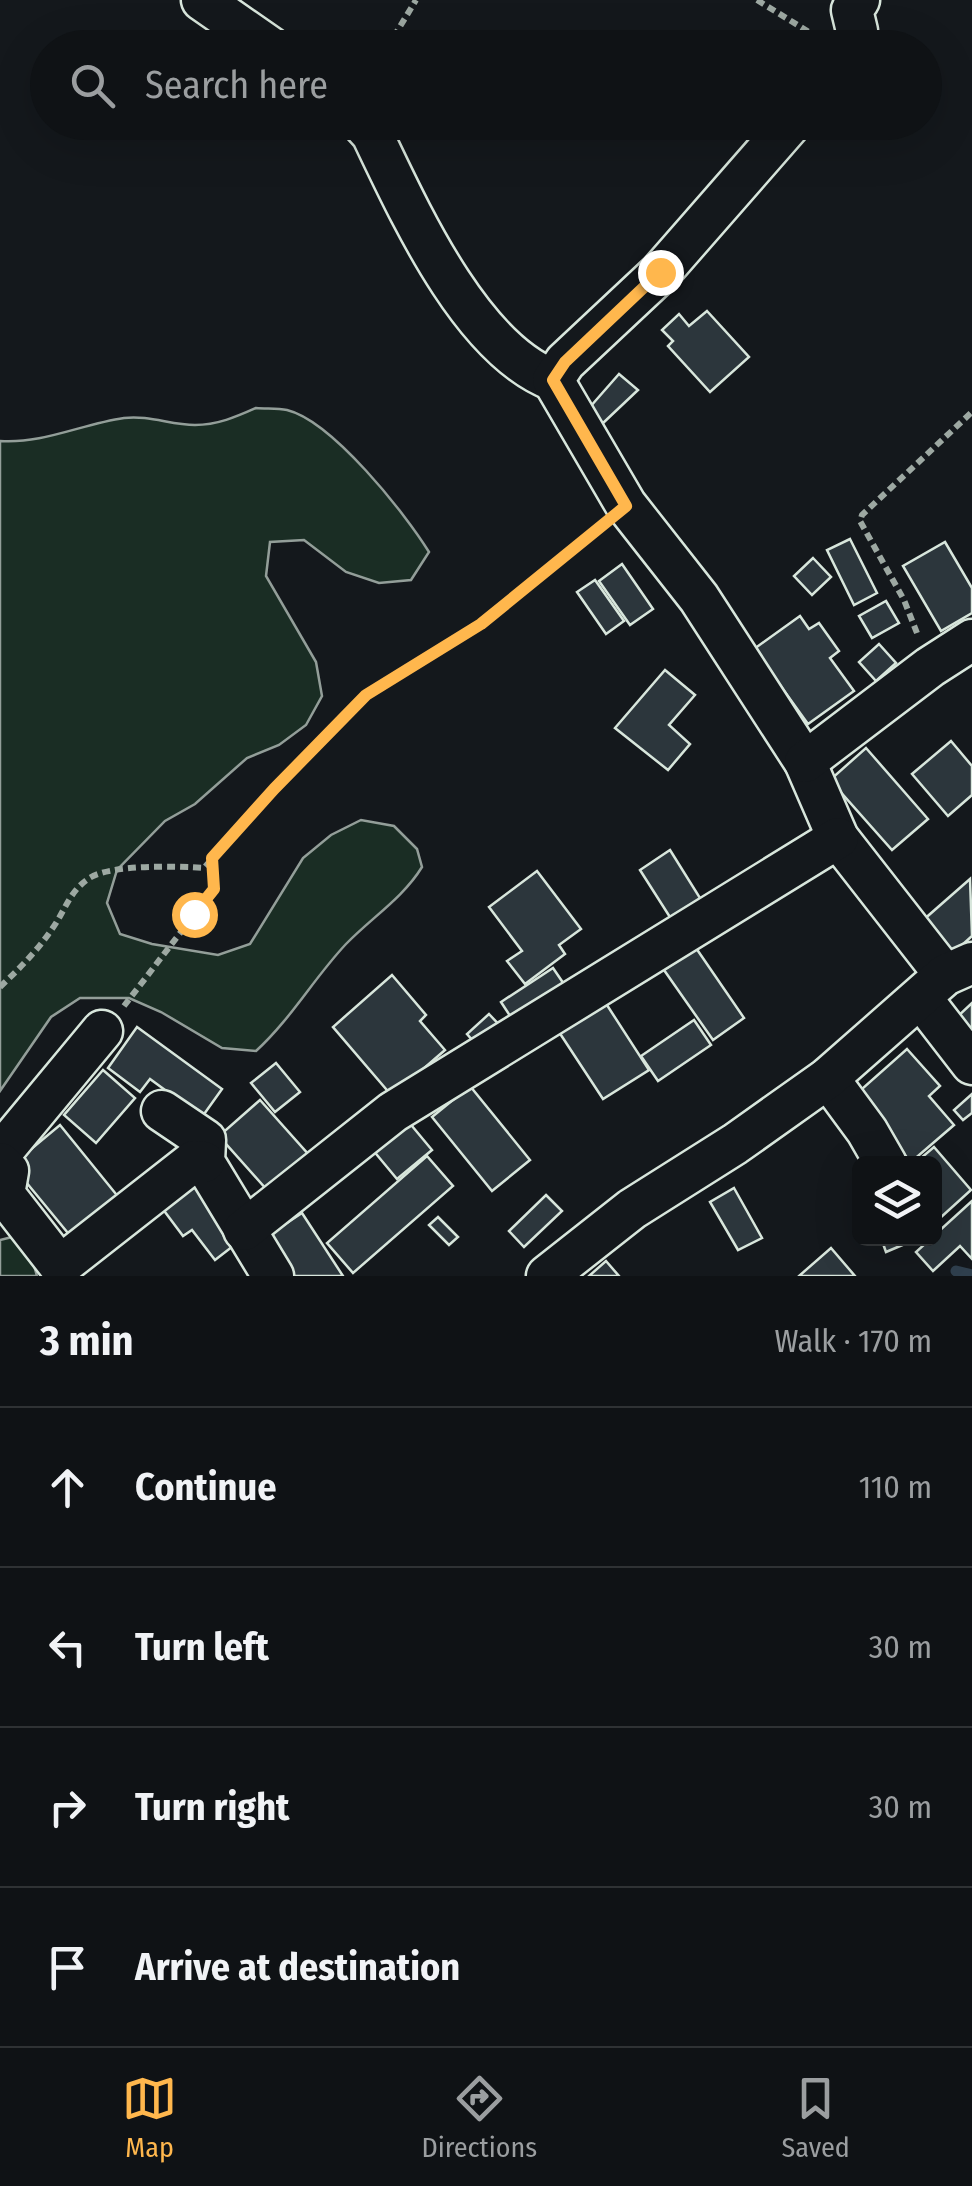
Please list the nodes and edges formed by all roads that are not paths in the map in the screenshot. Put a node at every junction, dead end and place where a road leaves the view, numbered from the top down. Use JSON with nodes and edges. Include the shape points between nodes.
{"nodes":[{"id":1,"x":202,"y":0,"type":"edge"},
{"id":2,"x":859,"y":0,"type":"edge"},
{"id":3,"x":245,"y":30,"type":"edge"},
{"id":4,"x":857,"y":30,"type":"edge"},
{"id":5,"x":375,"y":140,"type":"edge"},
{"id":6,"x":776,"y":140,"type":"edge"},
{"id":7,"x":553,"y":380,"type":"junction"},
{"id":8,"x":972,"y":640,"type":"edge"},
{"id":9,"x":806,"y":762,"type":"junction"},
{"id":10,"x":838,"y":838,"type":"junction"},
{"id":11,"x":946,"y":979,"type":"edge"},
{"id":12,"x":102,"y":1032,"type":"road end"},
{"id":13,"x":972,"y":1064,"type":"edge"},
{"id":14,"x":828,"y":1078,"type":"junction"},
{"id":15,"x":162,"y":1110,"type":"dead end"},
{"id":16,"x":0,"y":1154,"type":"edge"},
{"id":17,"x":881,"y":1156,"type":"edge"},
{"id":18,"x":204,"y":1162,"type":"junction"},
{"id":19,"x":0,"y":1163,"type":"edge"},
{"id":20,"x":244,"y":1230,"type":"junction"},
{"id":21,"x":273,"y":1276,"type":"edge"},
{"id":22,"x":548,"y":1276,"type":"edge"}],
"edges":[{"from":1,"to":3,"type":"street"},
{"from":2,"to":4,"type":"street","via":[[852,10]]},
{"from":5,"to":7,"type":"street","via":[[418,230],[485,329],[530,371]]},
{"from":6,"to":7,"type":"street"},
{"from":7,"to":9,"type":"street","via":[[626,506],[700,598]]},
{"from":8,"to":9,"type":"street"},
{"from":9,"to":10,"type":"street"},
{"from":10,"to":11,"type":"street"},
{"from":10,"to":20,"type":"street","via":[[393,1112]]},
{"from":11,"to":13,"type":"street"},
{"from":11,"to":14,"type":"street"},
{"from":12,"to":16,"type":"street"},
{"from":14,"to":17,"type":"street"},
{"from":14,"to":22,"type":"street","via":[[632,1209]]},
{"from":15,"to":18,"type":"street","via":[[205,1140]]},
{"from":18,"to":19,"type":"street","via":[[194,1161],[60,1266],[4,1194],[8,1172]]},
{"from":18,"to":20,"type":"street"},
{"from":20,"to":21,"type":"street"}]}
